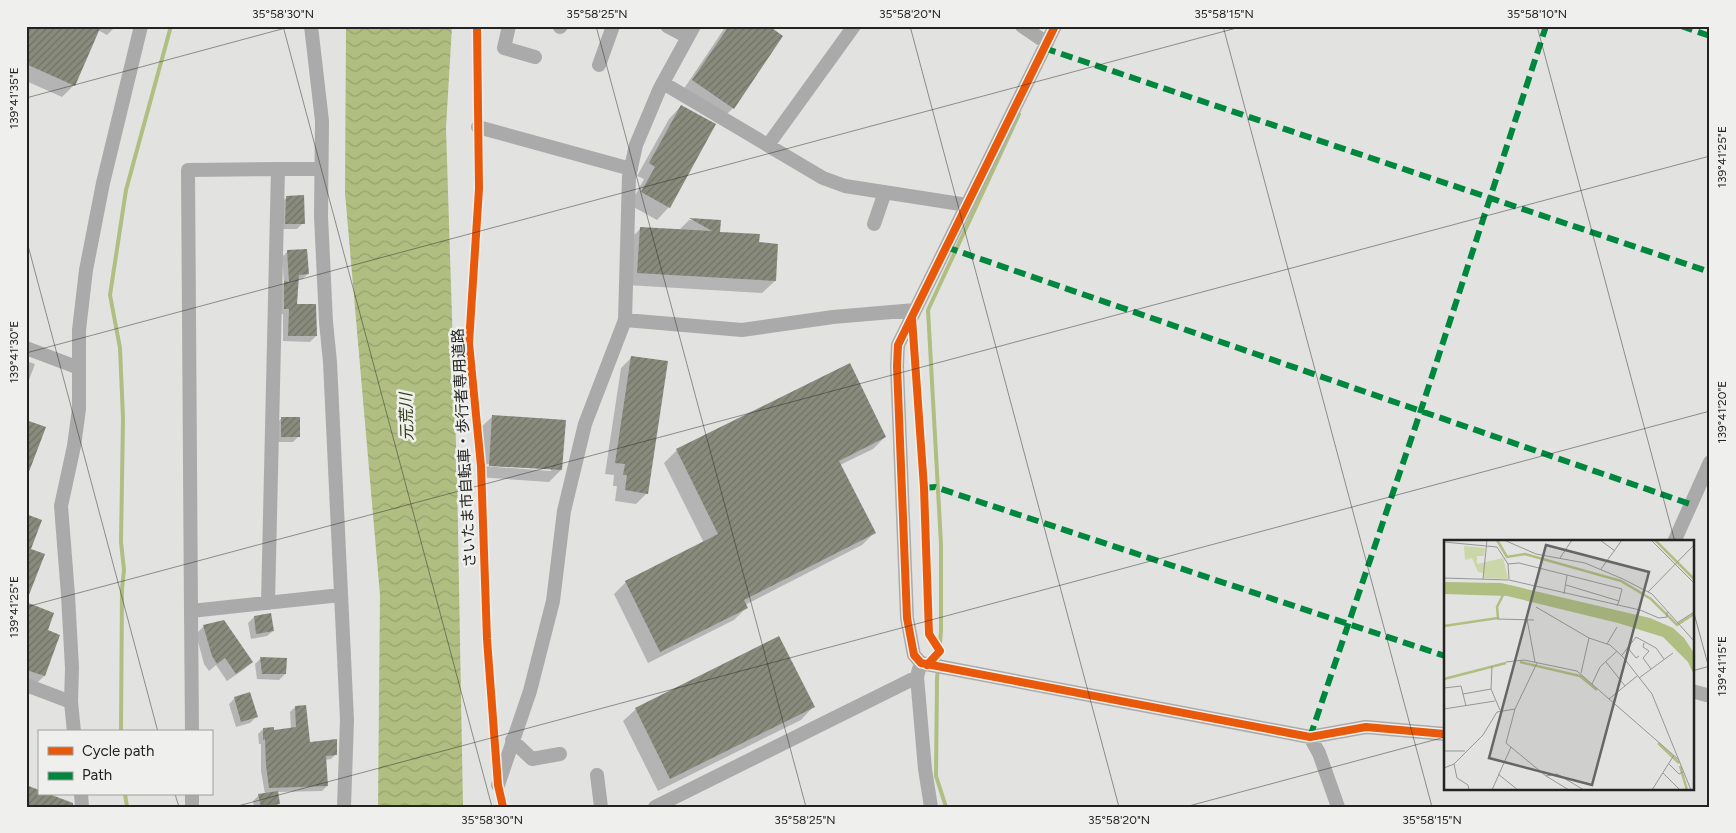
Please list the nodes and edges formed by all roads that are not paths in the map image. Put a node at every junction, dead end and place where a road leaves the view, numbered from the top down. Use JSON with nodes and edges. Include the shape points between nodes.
{"nodes":[{"id":1,"x":141,"y":26,"type":"edge"},
{"id":2,"x":311,"y":26,"type":"edge"},
{"id":3,"x":509,"y":26,"type":"edge"},
{"id":4,"x":614,"y":26,"type":"edge"},
{"id":5,"x":668,"y":26,"type":"edge"},
{"id":6,"x":854,"y":26,"type":"edge"},
{"id":7,"x":1022,"y":26,"type":"edge"},
{"id":8,"x":1055,"y":26,"type":"edge"},
{"id":9,"x":691,"y":32,"type":"edge"},
{"id":10,"x":1046,"y":44,"type":"junction"},
{"id":11,"x":534,"y":57,"type":"dead end"},
{"id":12,"x":599,"y":65,"type":"dead end"},
{"id":13,"x":663,"y":83,"type":"junction"},
{"id":14,"x":478,"y":127,"type":"dead end"},
{"id":15,"x":768,"y":145,"type":"junction"},
{"id":16,"x":278,"y":169,"type":"junction"},
{"id":17,"x":321,"y":169,"type":"junction"},
{"id":18,"x":631,"y":169,"type":"junction"},
{"id":19,"x":885,"y":192,"type":"junction"},
{"id":20,"x":967,"y":205,"type":"junction"},
{"id":21,"x":874,"y":224,"type":"dead end"},
{"id":22,"x":914,"y":310,"type":"junction"},
{"id":23,"x":625,"y":320,"type":"junction"},
{"id":24,"x":26,"y":348,"type":"edge"},
{"id":25,"x":79,"y":368,"type":"junction"},
{"id":26,"x":1710,"y":462,"type":"edge"},
{"id":27,"x":1675,"y":540,"type":"edge"},
{"id":28,"x":341,"y":595,"type":"junction"},
{"id":29,"x":268,"y":603,"type":"junction"},
{"id":30,"x":191,"y":611,"type":"junction"},
{"id":31,"x":921,"y":663,"type":"junction"},
{"id":32,"x":917,"y":677,"type":"junction"},
{"id":33,"x":26,"y":685,"type":"edge"},
{"id":34,"x":1694,"y":691,"type":"edge"},
{"id":35,"x":1709,"y":693,"type":"edge"},
{"id":36,"x":71,"y":702,"type":"junction"},
{"id":37,"x":74,"y":730,"type":"edge"},
{"id":38,"x":192,"y":730,"type":"edge"},
{"id":39,"x":1444,"y":734,"type":"edge"},
{"id":40,"x":1310,"y":737,"type":"junction"},
{"id":41,"x":512,"y":740,"type":"junction"},
{"id":42,"x":560,"y":754,"type":"dead end"},
{"id":43,"x":597,"y":775,"type":"dead end"},
{"id":44,"x":498,"y":785,"type":"dead end"},
{"id":45,"x":344,"y":807,"type":"edge"},
{"id":46,"x":602,"y":807,"type":"edge"},
{"id":47,"x":655,"y":807,"type":"edge"},
{"id":48,"x":932,"y":807,"type":"edge"},
{"id":49,"x":1338,"y":807,"type":"edge"}],
"edges":[{"from":1,"to":25,"type":"street","via":[[103,183],[86,270],[79,330]]},
{"from":2,"to":17,"type":"street","via":[[322,121]]},
{"from":3,"to":11,"type":"street","via":[[504,48]]},
{"from":4,"to":12,"type":"street"},
{"from":5,"to":9,"type":"street"},
{"from":6,"to":15,"type":"street"},
{"from":7,"to":10,"type":"street"},
{"from":8,"to":10,"type":"street"},
{"from":9,"to":13,"type":"street"},
{"from":10,"to":20,"type":"street"},
{"from":13,"to":15,"type":"street"},
{"from":13,"to":18,"type":"street","via":[[636,145]]},
{"from":14,"to":18,"type":"street"},
{"from":15,"to":19,"type":"street","via":[[823,178],[845,186]]},
{"from":16,"to":17,"type":"street"},
{"from":16,"to":29,"type":"street"},
{"from":16,"to":30,"type":"street","via":[[188,170]]},
{"from":17,"to":28,"type":"street","via":[[320,216]]},
{"from":18,"to":23,"type":"street"},
{"from":19,"to":20,"type":"street"},
{"from":19,"to":21,"type":"street"},
{"from":20,"to":22,"type":"street"},
{"from":22,"to":23,"type":"street","via":[[742,330]]},
{"from":22,"to":31,"type":"street","via":[[898,345],[897,366],[907,618],[914,655]]},
{"from":23,"to":41,"type":"street","via":[[584,424],[564,511],[553,601],[530,691]]},
{"from":24,"to":25,"type":"street"},
{"from":25,"to":36,"type":"street","via":[[79,409],[61,506]]},
{"from":26,"to":27,"type":"street"},
{"from":28,"to":29,"type":"street"},
{"from":28,"to":45,"type":"street","via":[[347,720]]},
{"from":29,"to":30,"type":"street"},
{"from":30,"to":38,"type":"street"},
{"from":31,"to":32,"type":"street"},
{"from":31,"to":40,"type":"street"},
{"from":32,"to":47,"type":"street"},
{"from":32,"to":48,"type":"street","via":[[925,769]]},
{"from":33,"to":36,"type":"street"},
{"from":34,"to":35,"type":"street"},
{"from":36,"to":37,"type":"street"},
{"from":39,"to":40,"type":"street","via":[[1366,727]]},
{"from":40,"to":49,"type":"street"},
{"from":41,"to":42,"type":"street","via":[[532,759]]},
{"from":41,"to":44,"type":"street"},
{"from":43,"to":46,"type":"street"}]}
